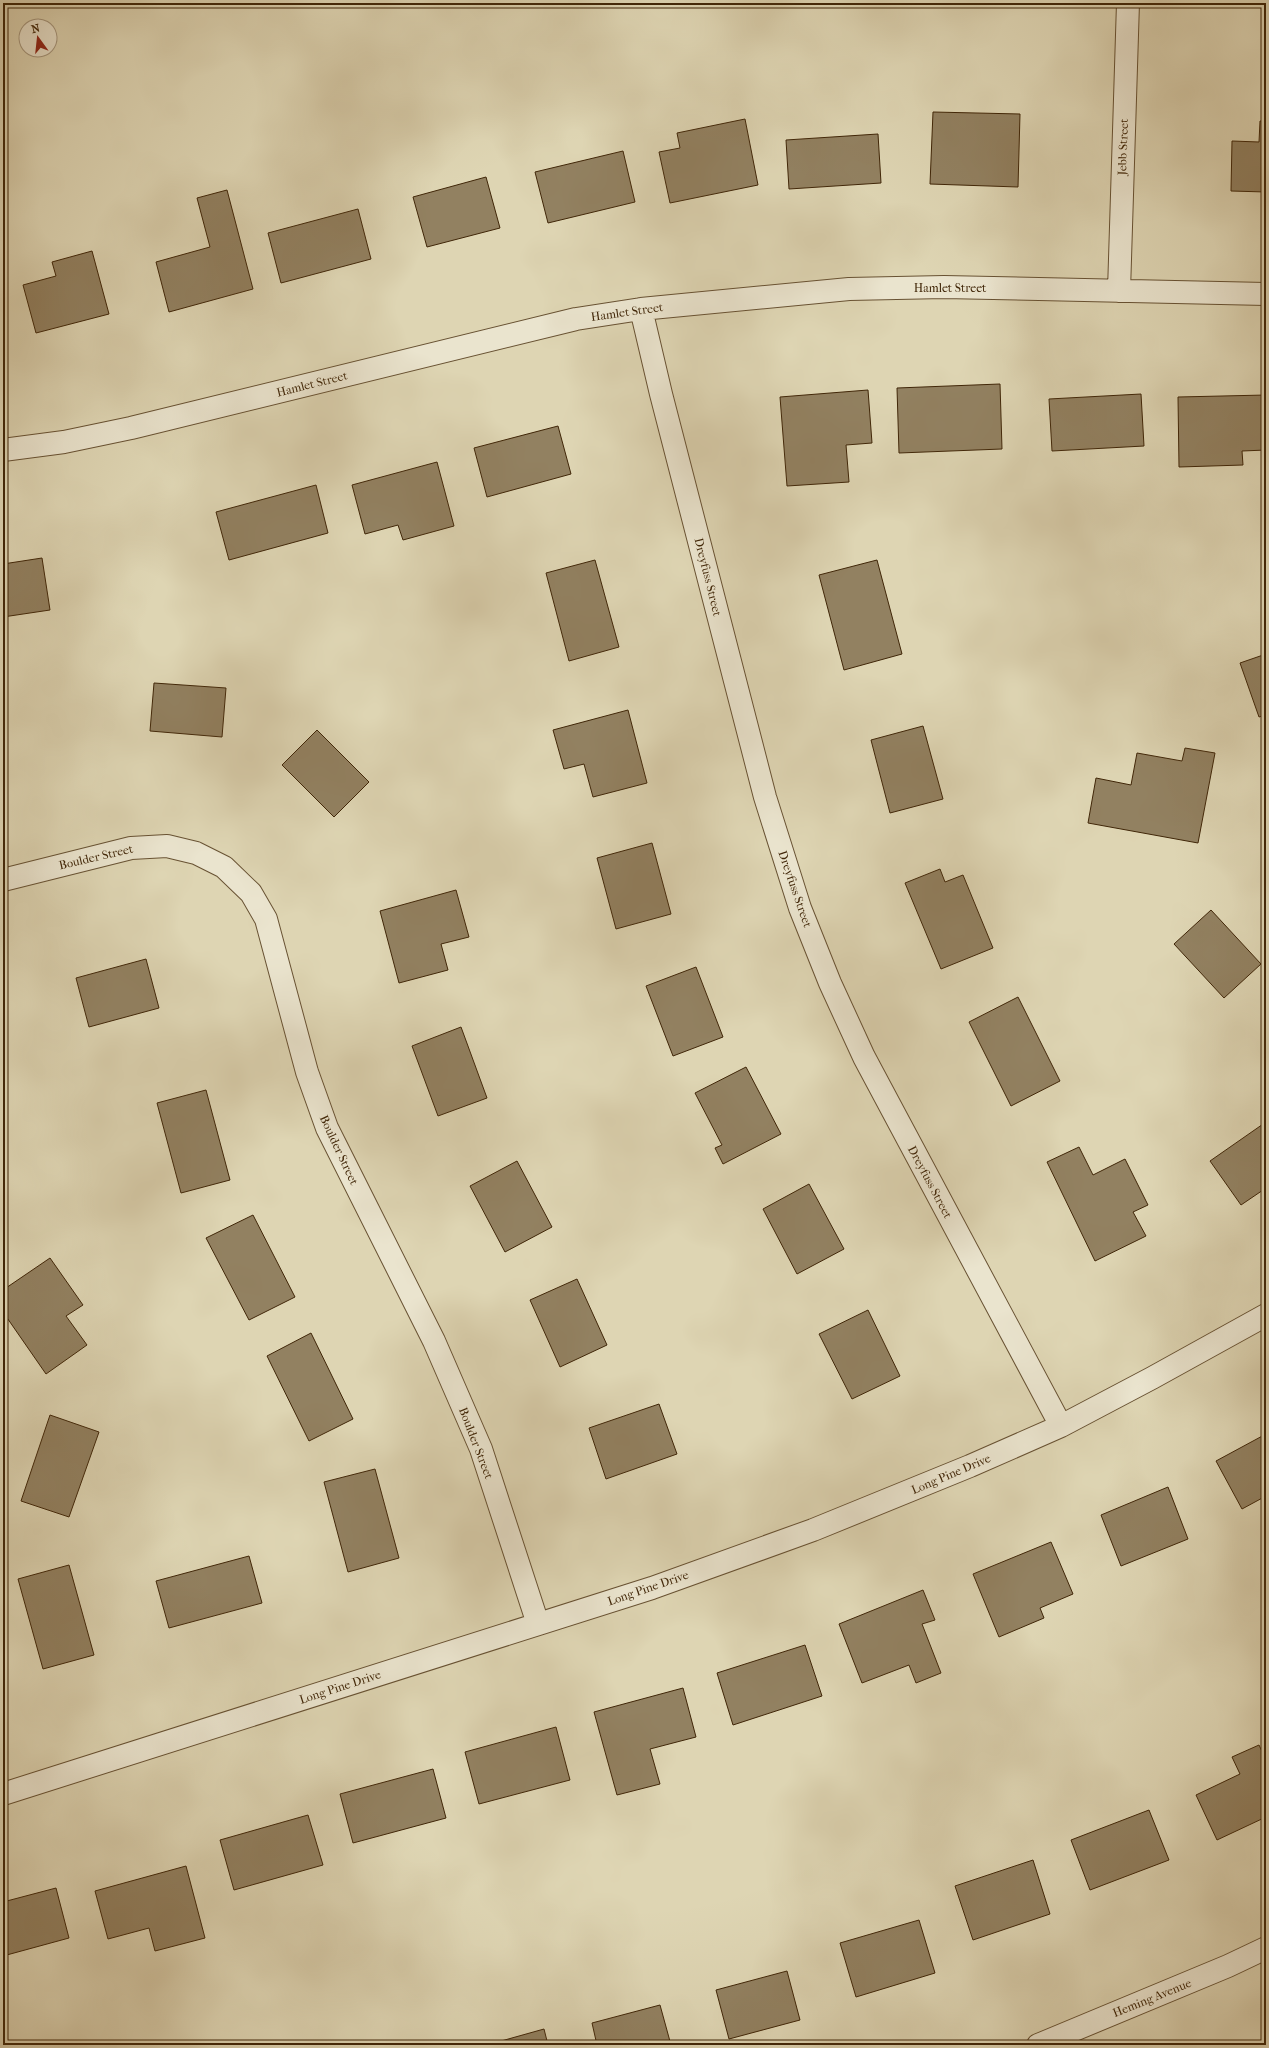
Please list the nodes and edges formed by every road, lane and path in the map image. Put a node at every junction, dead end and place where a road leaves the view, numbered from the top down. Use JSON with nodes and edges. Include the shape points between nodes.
{"nodes":[{"id":1,"x":1128,"y":3,"type":"edge"},
{"id":2,"x":1119,"y":290,"type":"junction"},
{"id":3,"x":1266,"y":294,"type":"edge"},
{"id":4,"x":641,"y":309,"type":"junction"},
{"id":5,"x":3,"y":450,"type":"edge"},
{"id":6,"x":3,"y":880,"type":"edge"},
{"id":7,"x":1266,"y":1315,"type":"edge"},
{"id":8,"x":1061,"y":1426,"type":"junction"},
{"id":9,"x":538,"y":1624,"type":"junction"},
{"id":10,"x":3,"y":1794,"type":"edge"},
{"id":11,"x":1266,"y":1948,"type":"edge"},
{"id":12,"x":1038,"y":2045,"type":"edge"}],
"edges":[{"from":1,"to":2,"type":"street","name":"Jebb Street"},
{"from":2,"to":3,"type":"street","name":"Hamlet Street"},
{"from":2,"to":4,"type":"street","name":"Hamlet Street","via":[[944,287],[849,289]]},
{"from":4,"to":5,"type":"street","name":"Hamlet Street","via":[[576,319],[131,428],[64,442]]},
{"from":4,"to":8,"type":"street","name":"Dreyfuss Street","via":[[765,797],[800,908],[830,983],[864,1057]]},
{"from":6,"to":9,"type":"street","name":"Boulder Street","via":[[131,848],[167,846],[196,853],[224,867],[251,893],[266,919],[308,1072],[327,1128],[434,1341],[481,1449]]},
{"from":7,"to":8,"type":"street","name":"Long Pine Drive"},
{"from":8,"to":9,"type":"street","name":"Long Pine Drive","via":[[813,1530],[652,1588]]},
{"from":9,"to":10,"type":"street","name":"Long Pine Drive"},
{"from":11,"to":12,"type":"street","name":"Heming Avenue"}]}
